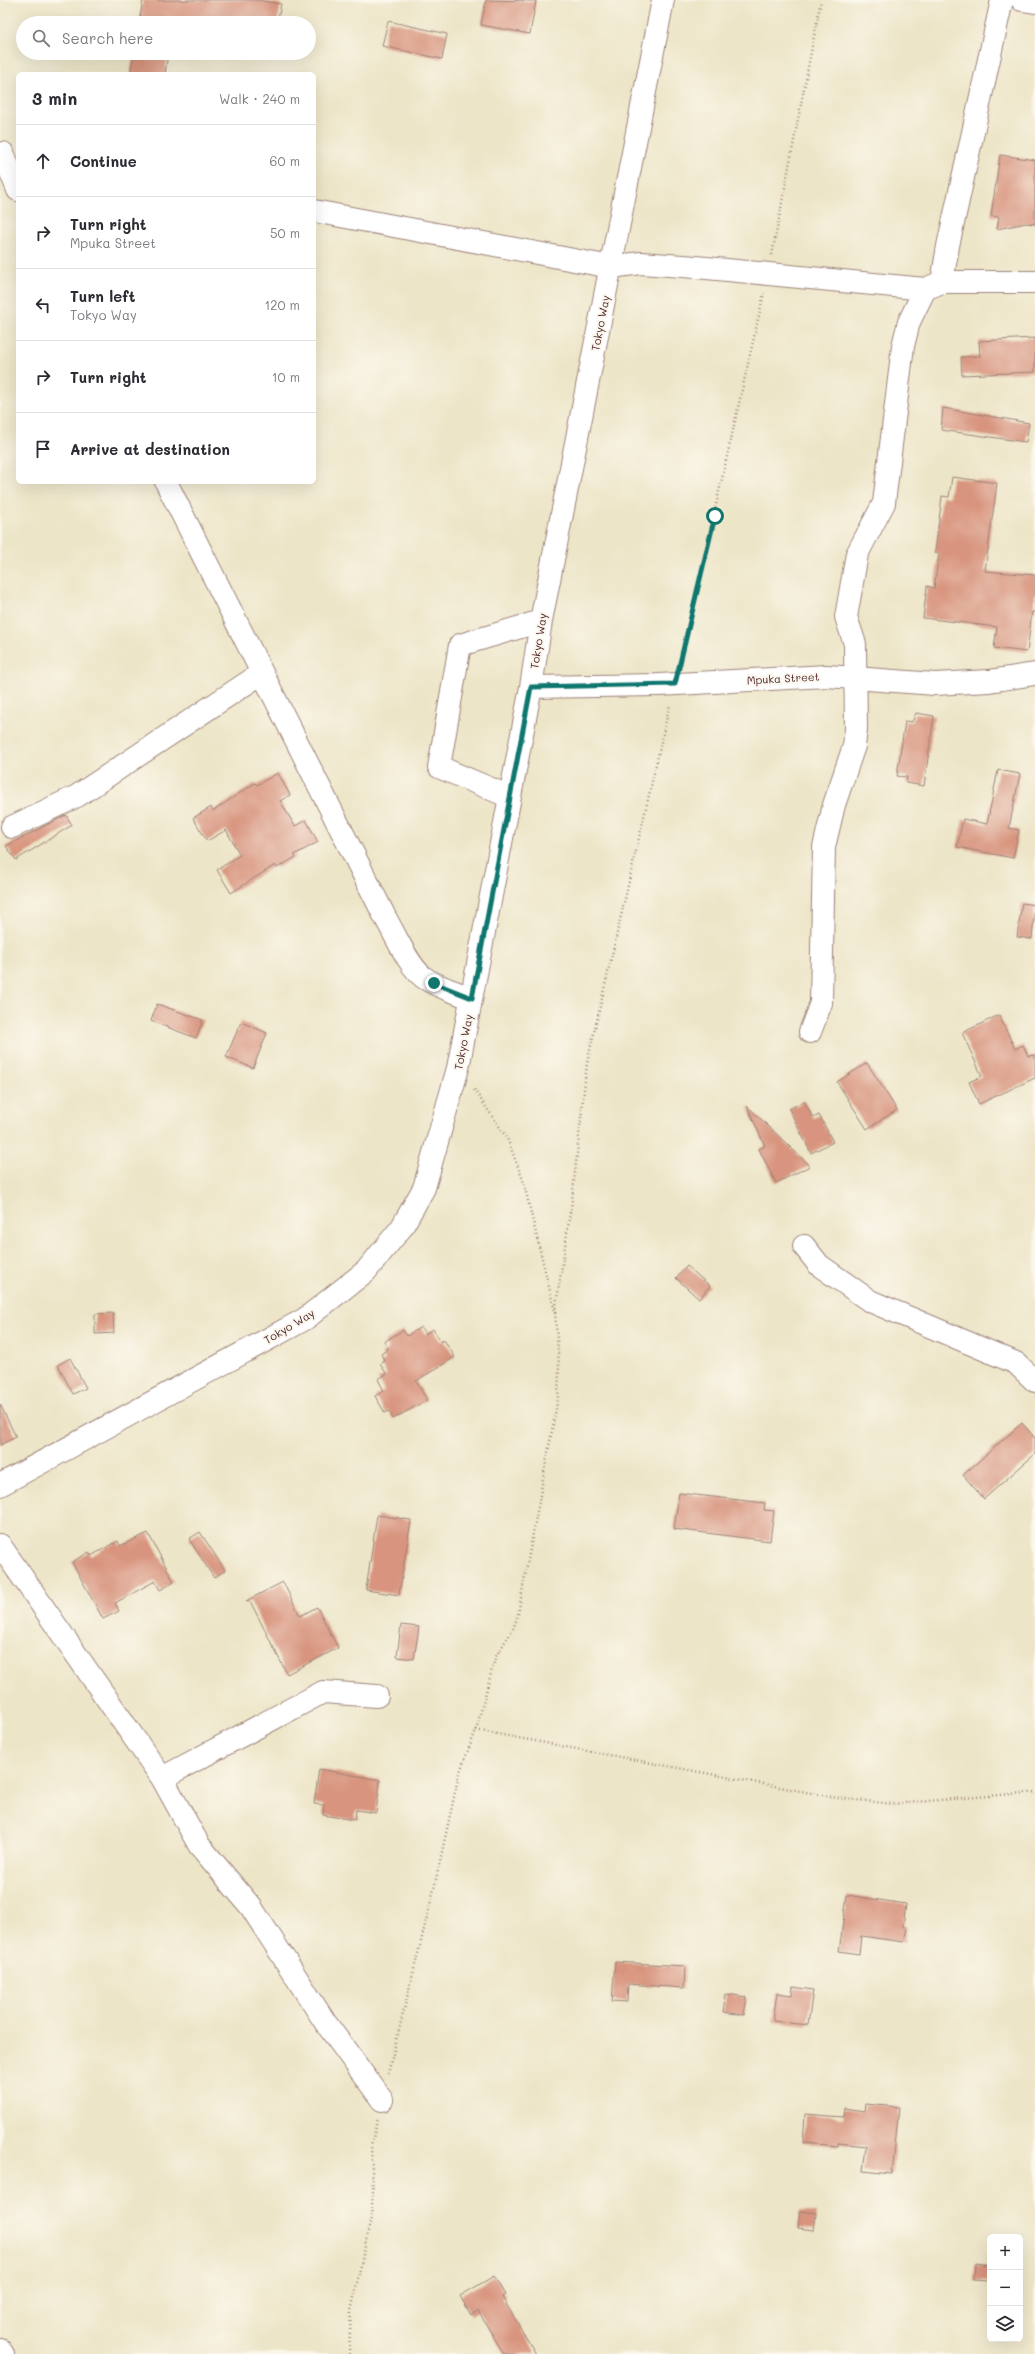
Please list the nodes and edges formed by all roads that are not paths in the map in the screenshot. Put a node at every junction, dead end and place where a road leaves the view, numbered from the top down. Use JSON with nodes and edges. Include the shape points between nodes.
{"nodes":[{"id":1,"x":663,"y":0,"type":"edge"},
{"id":2,"x":1002,"y":0,"type":"edge"},
{"id":3,"x":1022,"y":0,"type":"edge"},
{"id":4,"x":1035,"y":2,"type":"edge"},
{"id":5,"x":7,"y":153,"type":"edge"},
{"id":6,"x":16,"y":183,"type":"edge"},
{"id":7,"x":316,"y":210,"type":"edge"},
{"id":8,"x":611,"y":267,"type":"junction"},
{"id":9,"x":1035,"y":282,"type":"edge"},
{"id":10,"x":933,"y":286,"type":"junction"},
{"id":11,"x":167,"y":484,"type":"edge"},
{"id":12,"x":541,"y":621,"type":"junction"},
{"id":13,"x":262,"y":673,"type":"junction"},
{"id":14,"x":1035,"y":674,"type":"edge"},
{"id":15,"x":854,"y":677,"type":"junction"},
{"id":16,"x":531,"y":687,"type":"junction"},
{"id":17,"x":510,"y":797,"type":"junction"},
{"id":18,"x":12,"y":827,"type":"dead end"},
{"id":19,"x":472,"y":998,"type":"junction"},
{"id":20,"x":810,"y":1032,"type":"dead end"},
{"id":21,"x":804,"y":1246,"type":"dead end"},
{"id":22,"x":1035,"y":1381,"type":"edge"},
{"id":23,"x":0,"y":1485,"type":"edge"},
{"id":24,"x":0,"y":1545,"type":"edge"},
{"id":25,"x":377,"y":1696,"type":"dead end"},
{"id":26,"x":162,"y":1778,"type":"junction"},
{"id":27,"x":382,"y":2100,"type":"road end"},
{"id":28,"x":0,"y":2350,"type":"edge"},
{"id":29,"x":3,"y":2354,"type":"edge"}],
"edges":[{"from":1,"to":8,"type":"street","name":"Tokyo Way"},
{"from":2,"to":10,"type":"street","via":[[948,246]]},
{"from":3,"to":4,"type":"street"},
{"from":5,"to":6,"type":"street"},
{"from":7,"to":8,"type":"street"},
{"from":8,"to":10,"type":"street","via":[[641,263]]},
{"from":8,"to":12,"type":"street","name":"Tokyo Way"},
{"from":9,"to":10,"type":"street"},
{"from":10,"to":15,"type":"street","via":[[908,322],[884,503],[857,554],[846,617],[855,644]]},
{"from":11,"to":13,"type":"street"},
{"from":12,"to":16,"type":"street","name":"Tokyo Way"},
{"from":12,"to":17,"type":"street","via":[[460,645],[439,767]]},
{"from":13,"to":18,"type":"street","via":[[77,796]]},
{"from":13,"to":19,"type":"street","via":[[385,916],[414,966],[434,983]]},
{"from":14,"to":15,"type":"street","name":"Mpuka Street","via":[[989,681],[935,684]]},
{"from":15,"to":16,"type":"street","name":"Mpuka Street"},
{"from":15,"to":20,"type":"street","via":[[857,706],[854,746],[834,806],[824,847],[821,1003]]},
{"from":16,"to":17,"type":"street","name":"Tokyo Way"},
{"from":17,"to":19,"type":"street","name":"Tokyo Way"},
{"from":19,"to":23,"type":"street","name":"Tokyo Way","via":[[458,1068],[424,1188],[402,1227],[366,1271],[305,1319]]},
{"from":21,"to":22,"type":"street","via":[[819,1265],[870,1301],[1016,1363]]},
{"from":24,"to":26,"type":"street"},
{"from":25,"to":26,"type":"street","via":[[323,1692]]},
{"from":26,"to":27,"type":"street","via":[[199,1845],[251,1907],[325,2022]]},
{"from":28,"to":29,"type":"street"}]}
